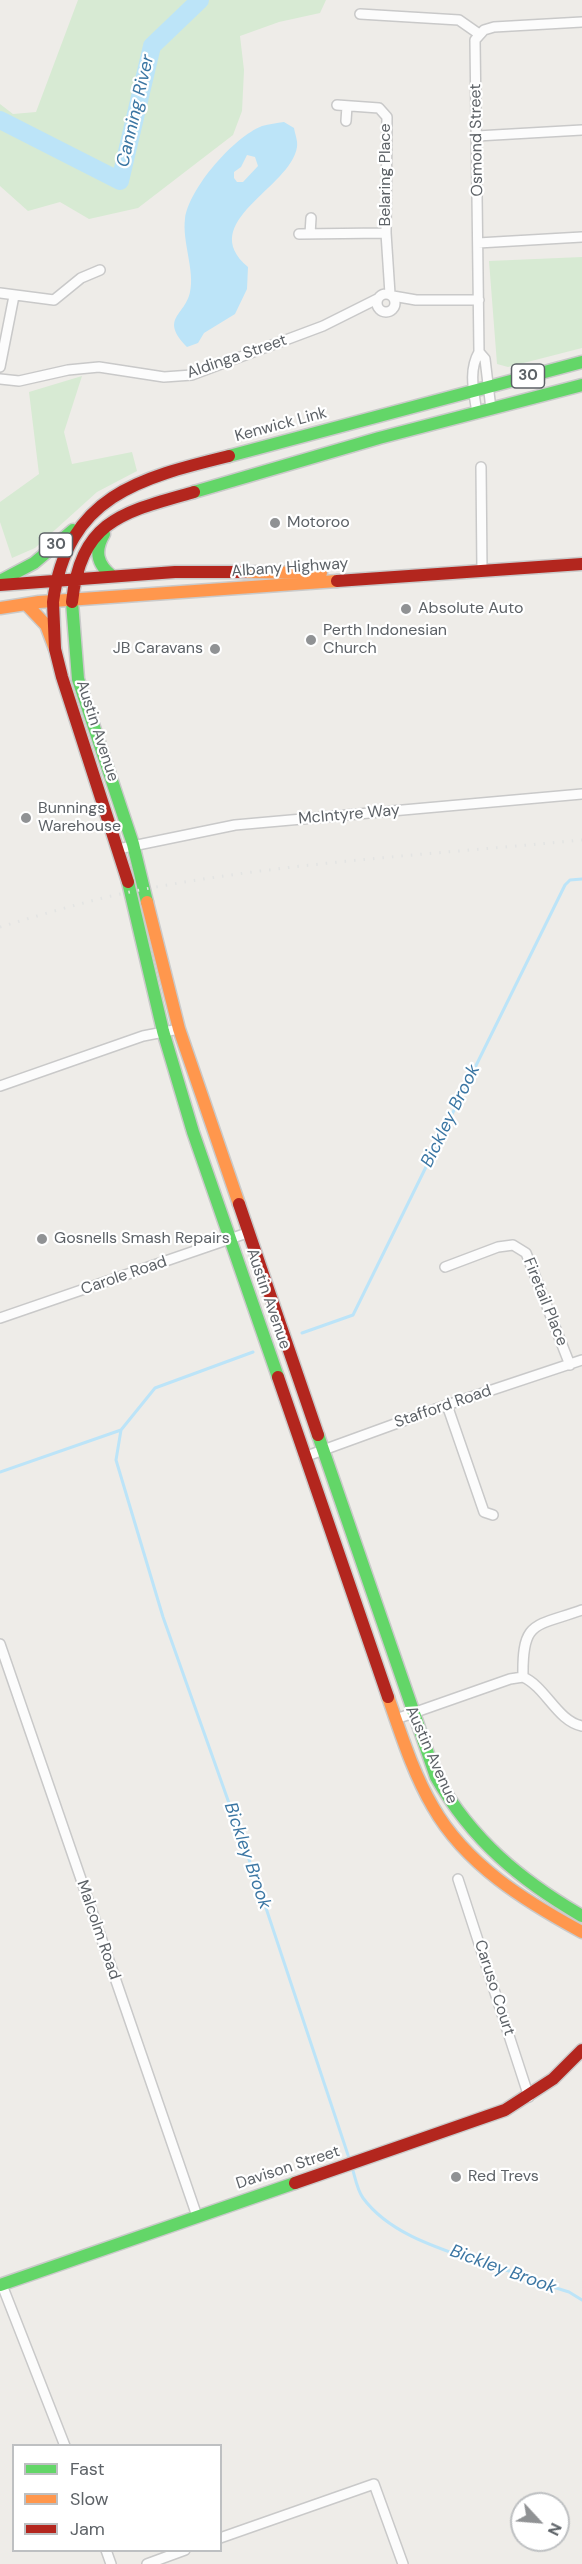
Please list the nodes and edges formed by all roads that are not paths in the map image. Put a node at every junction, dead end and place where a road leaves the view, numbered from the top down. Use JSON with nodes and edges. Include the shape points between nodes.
{"nodes":[{"id":1,"x":360,"y":14,"type":"dead end"},
{"id":2,"x":582,"y":22,"type":"edge"},
{"id":3,"x":479,"y":34,"type":"junction"},
{"id":4,"x":346,"y":121,"type":"dead end"},
{"id":5,"x":582,"y":130,"type":"edge"},
{"id":6,"x":477,"y":136,"type":"junction"},
{"id":7,"x":311,"y":218,"type":"dead end"},
{"id":8,"x":299,"y":234,"type":"dead end"},
{"id":9,"x":310,"y":234,"type":"junction"},
{"id":10,"x":386,"y":234,"type":"junction"},
{"id":11,"x":582,"y":237,"type":"edge"},
{"id":12,"x":478,"y":243,"type":"junction"},
{"id":13,"x":100,"y":270,"type":"dead end"},
{"id":14,"x":0,"y":293,"type":"edge"},
{"id":15,"x":14,"y":296,"type":"junction"},
{"id":16,"x":386,"y":300,"type":"junction"},
{"id":17,"x":478,"y":300,"type":"junction"},
{"id":18,"x":479,"y":352,"type":"junction"},
{"id":19,"x":582,"y":362,"type":"edge"},
{"id":20,"x":0,"y":367,"type":"edge"},
{"id":21,"x":0,"y":379,"type":"edge"},
{"id":22,"x":582,"y":385,"type":"edge"},
{"id":23,"x":488,"y":386,"type":"junction"},
{"id":24,"x":473,"y":390,"type":"junction"},
{"id":25,"x":490,"y":409,"type":"junction"},
{"id":26,"x":477,"y":413,"type":"junction"},
{"id":27,"x":481,"y":467,"type":"dead end"},
{"id":28,"x":106,"y":501,"type":"junction"},
{"id":29,"x":117,"y":517,"type":"junction"},
{"id":30,"x":582,"y":555,"type":"edge"},
{"id":31,"x":582,"y":564,"type":"edge"},
{"id":32,"x":482,"y":567,"type":"junction"},
{"id":33,"x":112,"y":576,"type":"junction"},
{"id":34,"x":74,"y":579,"type":"junction"},
{"id":35,"x":55,"y":580,"type":"junction"},
{"id":36,"x":0,"y":583,"type":"edge"},
{"id":37,"x":53,"y":602,"type":"junction"},
{"id":38,"x":72,"y":602,"type":"junction"},
{"id":39,"x":26,"y":604,"type":"junction"},
{"id":40,"x":0,"y":608,"type":"edge"},
{"id":41,"x":55,"y":649,"type":"junction"},
{"id":42,"x":582,"y":794,"type":"edge"},
{"id":43,"x":133,"y":844,"type":"junction"},
{"id":44,"x":118,"y":849,"type":"junction"},
{"id":45,"x":179,"y":1029,"type":"junction"},
{"id":46,"x":163,"y":1032,"type":"junction"},
{"id":47,"x":0,"y":1086,"type":"edge"},
{"id":48,"x":247,"y":1233,"type":"junction"},
{"id":49,"x":229,"y":1239,"type":"junction"},
{"id":50,"x":445,"y":1267,"type":"dead end"},
{"id":51,"x":0,"y":1318,"type":"edge"},
{"id":52,"x":582,"y":1360,"type":"edge"},
{"id":53,"x":570,"y":1365,"type":"junction"},
{"id":54,"x":447,"y":1405,"type":"junction"},
{"id":55,"x":322,"y":1451,"type":"junction"},
{"id":56,"x":304,"y":1457,"type":"junction"},
{"id":57,"x":493,"y":1515,"type":"dead end"},
{"id":58,"x":582,"y":1610,"type":"edge"},
{"id":59,"x":0,"y":1644,"type":"edge"},
{"id":60,"x":523,"y":1677,"type":"junction"},
{"id":61,"x":413,"y":1713,"type":"junction"},
{"id":62,"x":396,"y":1719,"type":"junction"},
{"id":63,"x":582,"y":1726,"type":"edge"},
{"id":64,"x":458,"y":1879,"type":"dead end"},
{"id":65,"x":582,"y":1916,"type":"edge"},
{"id":66,"x":582,"y":1932,"type":"edge"},
{"id":67,"x":582,"y":2040,"type":"edge"},
{"id":68,"x":578,"y":2054,"type":"edge"},
{"id":69,"x":529,"y":2097,"type":"junction"},
{"id":70,"x":197,"y":2216,"type":"junction"},
{"id":71,"x":1,"y":2285,"type":"edge"},
{"id":72,"x":65,"y":2444,"type":"edge"},
{"id":73,"x":222,"y":2537,"type":"edge"},
{"id":74,"x":180,"y":2552,"type":"edge"},
{"id":75,"x":147,"y":2564,"type":"edge"},
{"id":76,"x":403,"y":2564,"type":"edge"}],
"edges":[{"from":1,"to":3,"type":"street","via":[[459,20]]},
{"from":2,"to":3,"type":"street","via":[[494,27]]},
{"from":3,"to":6,"type":"street","name":"Osmond Street","via":[[474,45]]},
{"from":4,"to":10,"type":"street","name":"Belaring Place","via":[[342,106],[379,108],[387,117]]},
{"from":5,"to":6,"type":"street"},
{"from":6,"to":12,"type":"street","name":"Osmond Street"},
{"from":7,"to":9,"type":"street"},
{"from":8,"to":9,"type":"street"},
{"from":9,"to":10,"type":"street"},
{"from":10,"to":16,"type":"street","name":"Belaring Place"},
{"from":11,"to":12,"type":"street"},
{"from":12,"to":17,"type":"street","name":"Osmond Street"},
{"from":13,"to":15,"type":"street","via":[[81,278],[54,300]]},
{"from":14,"to":15,"type":"street"},
{"from":15,"to":20,"type":"street"},
{"from":16,"to":17,"type":"street","name":"Aldinga Street"},
{"from":16,"to":21,"type":"street","name":"Aldinga Street","via":[[192,375],[164,377],[99,367],[19,381]]},
{"from":17,"to":18,"type":"street","name":"Osmond Street"},
{"from":18,"to":23,"type":"street","name":"Osmond Street","via":[[485,358]]},
{"from":18,"to":24,"type":"street","name":"Osmond Street","via":[[473,362]]},
{"from":19,"to":23,"type":"main road","name":"Kenwick Link","number":"30"},
{"from":22,"to":25,"type":"main road","number":"30"},
{"from":23,"to":24,"type":"main road","name":"Kenwick Link","number":"30"},
{"from":23,"to":25,"type":"street","name":"Osmond Street"},
{"from":24,"to":26,"type":"street","name":"Osmond Street"},
{"from":24,"to":28,"type":"main road","name":"Kenwick Link","number":"30","via":[[183,469],[121,491]]},
{"from":25,"to":26,"type":"main road","number":"30"},
{"from":26,"to":29,"type":"main road","number":"30","via":[[181,494]]},
{"from":27,"to":32,"type":"street"},
{"from":28,"to":35,"type":"main road","name":"Kenwick Link","number":"30","via":[[76,535],[60,562]]},
{"from":28,"to":36,"type":"main road","number":"30","via":[[39,559]]},
{"from":29,"to":33,"type":"main road","via":[[96,548],[100,565]]},
{"from":29,"to":34,"type":"main road","number":"30","via":[[85,548]]},
{"from":30,"to":32,"type":"main road","name":"Albany Highway"},
{"from":31,"to":32,"type":"main road","name":"Albany Highway"},
{"from":32,"to":33,"type":"main road","name":"Albany Highway"},
{"from":32,"to":38,"type":"main road","name":"Albany Highway"},
{"from":33,"to":34,"type":"main road","name":"Albany Highway"},
{"from":34,"to":35,"type":"main road","name":"Albany Highway","number":"30"},
{"from":34,"to":38,"type":"main road","number":"30"},
{"from":35,"to":36,"type":"main road","name":"Albany Highway","number":"30"},
{"from":35,"to":37,"type":"main road","name":"Kenwick Link"},
{"from":37,"to":38,"type":"main road","name":"Albany Highway"},
{"from":37,"to":39,"type":"main road","name":"Albany Highway"},
{"from":37,"to":41,"type":"main road","name":"Austin Avenue"},
{"from":38,"to":43,"type":"main road","name":"Austin Avenue","via":[[78,679]]},
{"from":39,"to":40,"type":"main road","name":"Albany Highway"},
{"from":39,"to":41,"type":"main road","via":[[46,625]]},
{"from":41,"to":44,"type":"main road","name":"Austin Avenue"},
{"from":42,"to":43,"type":"street","name":"McIntyre Way","via":[[235,825]]},
{"from":43,"to":44,"type":"street","name":"McIntyre Way"},
{"from":43,"to":45,"type":"main road","name":"Austin Avenue"},
{"from":44,"to":46,"type":"main road","name":"Austin Avenue"},
{"from":45,"to":46,"type":"street"},
{"from":45,"to":48,"type":"main road","name":"Austin Avenue"},
{"from":46,"to":47,"type":"street"},
{"from":46,"to":49,"type":"main road","name":"Austin Avenue"},
{"from":48,"to":49,"type":"street","name":"Carole Road"},
{"from":48,"to":55,"type":"main road","name":"Austin Avenue"},
{"from":49,"to":51,"type":"street","name":"Carole Road"},
{"from":49,"to":56,"type":"main road","name":"Austin Avenue"},
{"from":50,"to":53,"type":"street","name":"Firetail Place","via":[[498,1247],[513,1245],[526,1253]]},
{"from":52,"to":53,"type":"street","name":"Stafford Road"},
{"from":53,"to":54,"type":"street","name":"Stafford Road"},
{"from":54,"to":55,"type":"street","name":"Stafford Road"},
{"from":54,"to":57,"type":"street","via":[[484,1512]]},
{"from":55,"to":56,"type":"street","name":"Stafford Road"},
{"from":55,"to":61,"type":"main road","name":"Austin Avenue"},
{"from":56,"to":62,"type":"main road","name":"Austin Avenue"},
{"from":58,"to":60,"type":"street","via":[[534,1627],[526,1636]]},
{"from":59,"to":70,"type":"street","name":"Malcolm Road"},
{"from":60,"to":61,"type":"street"},
{"from":60,"to":63,"type":"street","via":[[536,1682],[568,1720]]},
{"from":61,"to":62,"type":"street"},
{"from":61,"to":65,"type":"main road","name":"Austin Avenue","via":[[436,1777],[474,1836],[525,1883]]},
{"from":62,"to":66,"type":"main road","name":"Austin Avenue","via":[[423,1787],[447,1827],[478,1863],[509,1891]]},
{"from":64,"to":69,"type":"street","name":"Caruso Court"},
{"from":67,"to":68,"type":"main road","name":"Davison Street"},
{"from":68,"to":69,"type":"main road","name":"Davison Street"},
{"from":69,"to":70,"type":"main road","name":"Davison Street","via":[[505,2110]]},
{"from":70,"to":71,"type":"main road","name":"Davison Street"},
{"from":71,"to":72,"type":"street"},
{"from":73,"to":76,"type":"street","via":[[374,2484]]},
{"from":74,"to":75,"type":"street"}]}
